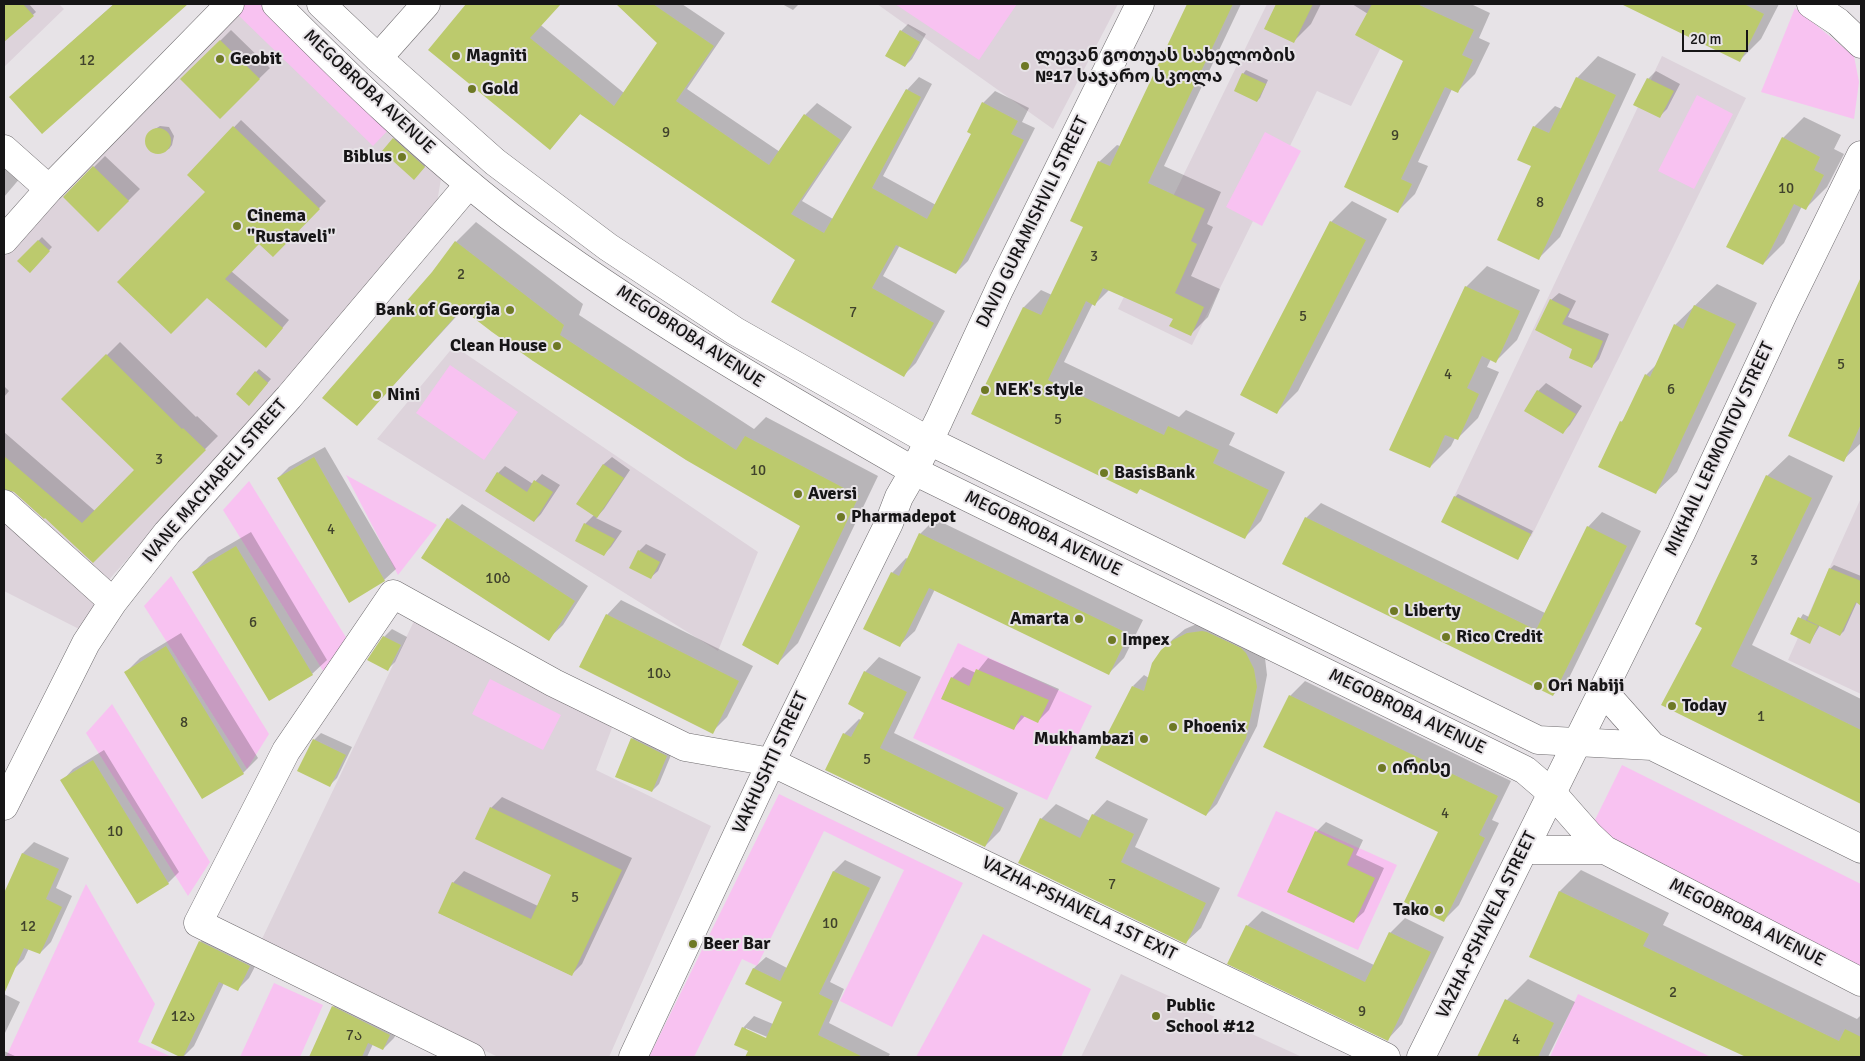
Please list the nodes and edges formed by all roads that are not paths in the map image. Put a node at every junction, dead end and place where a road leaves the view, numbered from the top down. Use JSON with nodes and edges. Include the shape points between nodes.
{"nodes":[{"id":1,"x":276,"y":4,"type":"edge"},
{"id":2,"x":321,"y":4,"type":"edge"},
{"id":3,"x":426,"y":4,"type":"edge"},
{"id":4,"x":1140,"y":4,"type":"edge"},
{"id":5,"x":1811,"y":4,"type":"edge"},
{"id":6,"x":1821,"y":4,"type":"edge"},
{"id":7,"x":221,"y":13,"type":"edge"},
{"id":8,"x":1861,"y":16,"type":"edge"},
{"id":9,"x":1861,"y":44,"type":"edge"},
{"id":10,"x":378,"y":58,"type":"junction"},
{"id":11,"x":4,"y":149,"type":"edge"},
{"id":12,"x":1861,"y":155,"type":"edge"},
{"id":13,"x":469,"y":184,"type":"junction"},
{"id":14,"x":49,"y":189,"type":"junction"},
{"id":15,"x":4,"y":240,"type":"edge"},
{"id":16,"x":929,"y":441,"type":"junction"},
{"id":17,"x":914,"y":471,"type":"junction"},
{"id":18,"x":4,"y":504,"type":"edge"},
{"id":19,"x":113,"y":602,"type":"junction"},
{"id":20,"x":1603,"y":691,"type":"junction"},
{"id":21,"x":1578,"y":742,"type":"junction"},
{"id":22,"x":1652,"y":746,"type":"junction"},
{"id":23,"x":771,"y":762,"type":"junction"},
{"id":24,"x":1553,"y":794,"type":"junction"},
{"id":25,"x":4,"y":806,"type":"edge"},
{"id":26,"x":1861,"y":849,"type":"edge"},
{"id":27,"x":1524,"y":850,"type":"junction"},
{"id":28,"x":1605,"y":850,"type":"junction"},
{"id":29,"x":1861,"y":982,"type":"edge"},
{"id":30,"x":471,"y":1057,"type":"edge"},
{"id":31,"x":633,"y":1057,"type":"edge"},
{"id":32,"x":1386,"y":1057,"type":"edge"},
{"id":33,"x":1421,"y":1057,"type":"edge"}],
"edges":[{"from":1,"to":13,"type":"street","name":"MEGOBROBA AVENUE","via":[[360,88]]},
{"from":2,"to":10,"type":"street","name":"MEGOBROBA AVENUE"},
{"from":3,"to":10,"type":"street"},
{"from":4,"to":16,"type":"street","name":"DAVID GURAMISHVILI STREET","via":[[1000,288]]},
{"from":5,"to":9,"type":"street","via":[[1838,22]]},
{"from":6,"to":8,"type":"street"},
{"from":7,"to":14,"type":"street"},
{"from":10,"to":16,"type":"street","name":"MEGOBROBA AVENUE","via":[[495,162],[608,246],[735,331]]},
{"from":11,"to":14,"type":"street"},
{"from":12,"to":20,"type":"street","name":"MIKHAIL LERMONTOV STREET"},
{"from":13,"to":17,"type":"street","name":"MEGOBROBA AVENUE","via":[[563,254],[696,344]]},
{"from":13,"to":19,"type":"street","name":"IVANE MACHABELI STREET","via":[[282,404],[167,533]]},
{"from":14,"to":15,"type":"street"},
{"from":16,"to":17,"type":"street","name":"DAVID GURAMISHVILI STREET"},
{"from":16,"to":21,"type":"street","name":"MEGOBROBA AVENUE","via":[[1538,740]]},
{"from":17,"to":23,"type":"street","name":"VAKHUSHTI STREET"},
{"from":17,"to":24,"type":"street","name":"MEGOBROBA AVENUE","via":[[1492,753],[1525,770]]},
{"from":18,"to":19,"type":"street"},
{"from":19,"to":25,"type":"street","name":"IVANE MACHABELI STREET","via":[[86,643]]},
{"from":20,"to":21,"type":"street","name":"MIKHAIL LERMONTOV STREET"},
{"from":20,"to":22,"type":"street"},
{"from":21,"to":22,"type":"street","name":"MEGOBROBA AVENUE"},
{"from":21,"to":24,"type":"street","name":"VAZHA-PSHAVELA STREET"},
{"from":22,"to":26,"type":"street","name":"MEGOBROBA AVENUE"},
{"from":23,"to":30,"type":"street","name":"VAZHA-PSHAVELA 1ST EXIT","via":[[685,747],[554,683],[393,594],[286,751],[198,923]]},
{"from":23,"to":31,"type":"street","name":"VAKHUSHTI STREET"},
{"from":23,"to":32,"type":"street","name":"VAZHA-PSHAVELA 1ST EXIT"},
{"from":24,"to":27,"type":"street","name":"VAZHA-PSHAVELA STREET"},
{"from":24,"to":28,"type":"street","name":"MEGOBROBA AVENUE"},
{"from":27,"to":28,"type":"street"},
{"from":27,"to":33,"type":"street","name":"VAZHA-PSHAVELA STREET"},
{"from":28,"to":29,"type":"street","name":"MEGOBROBA AVENUE"}]}
